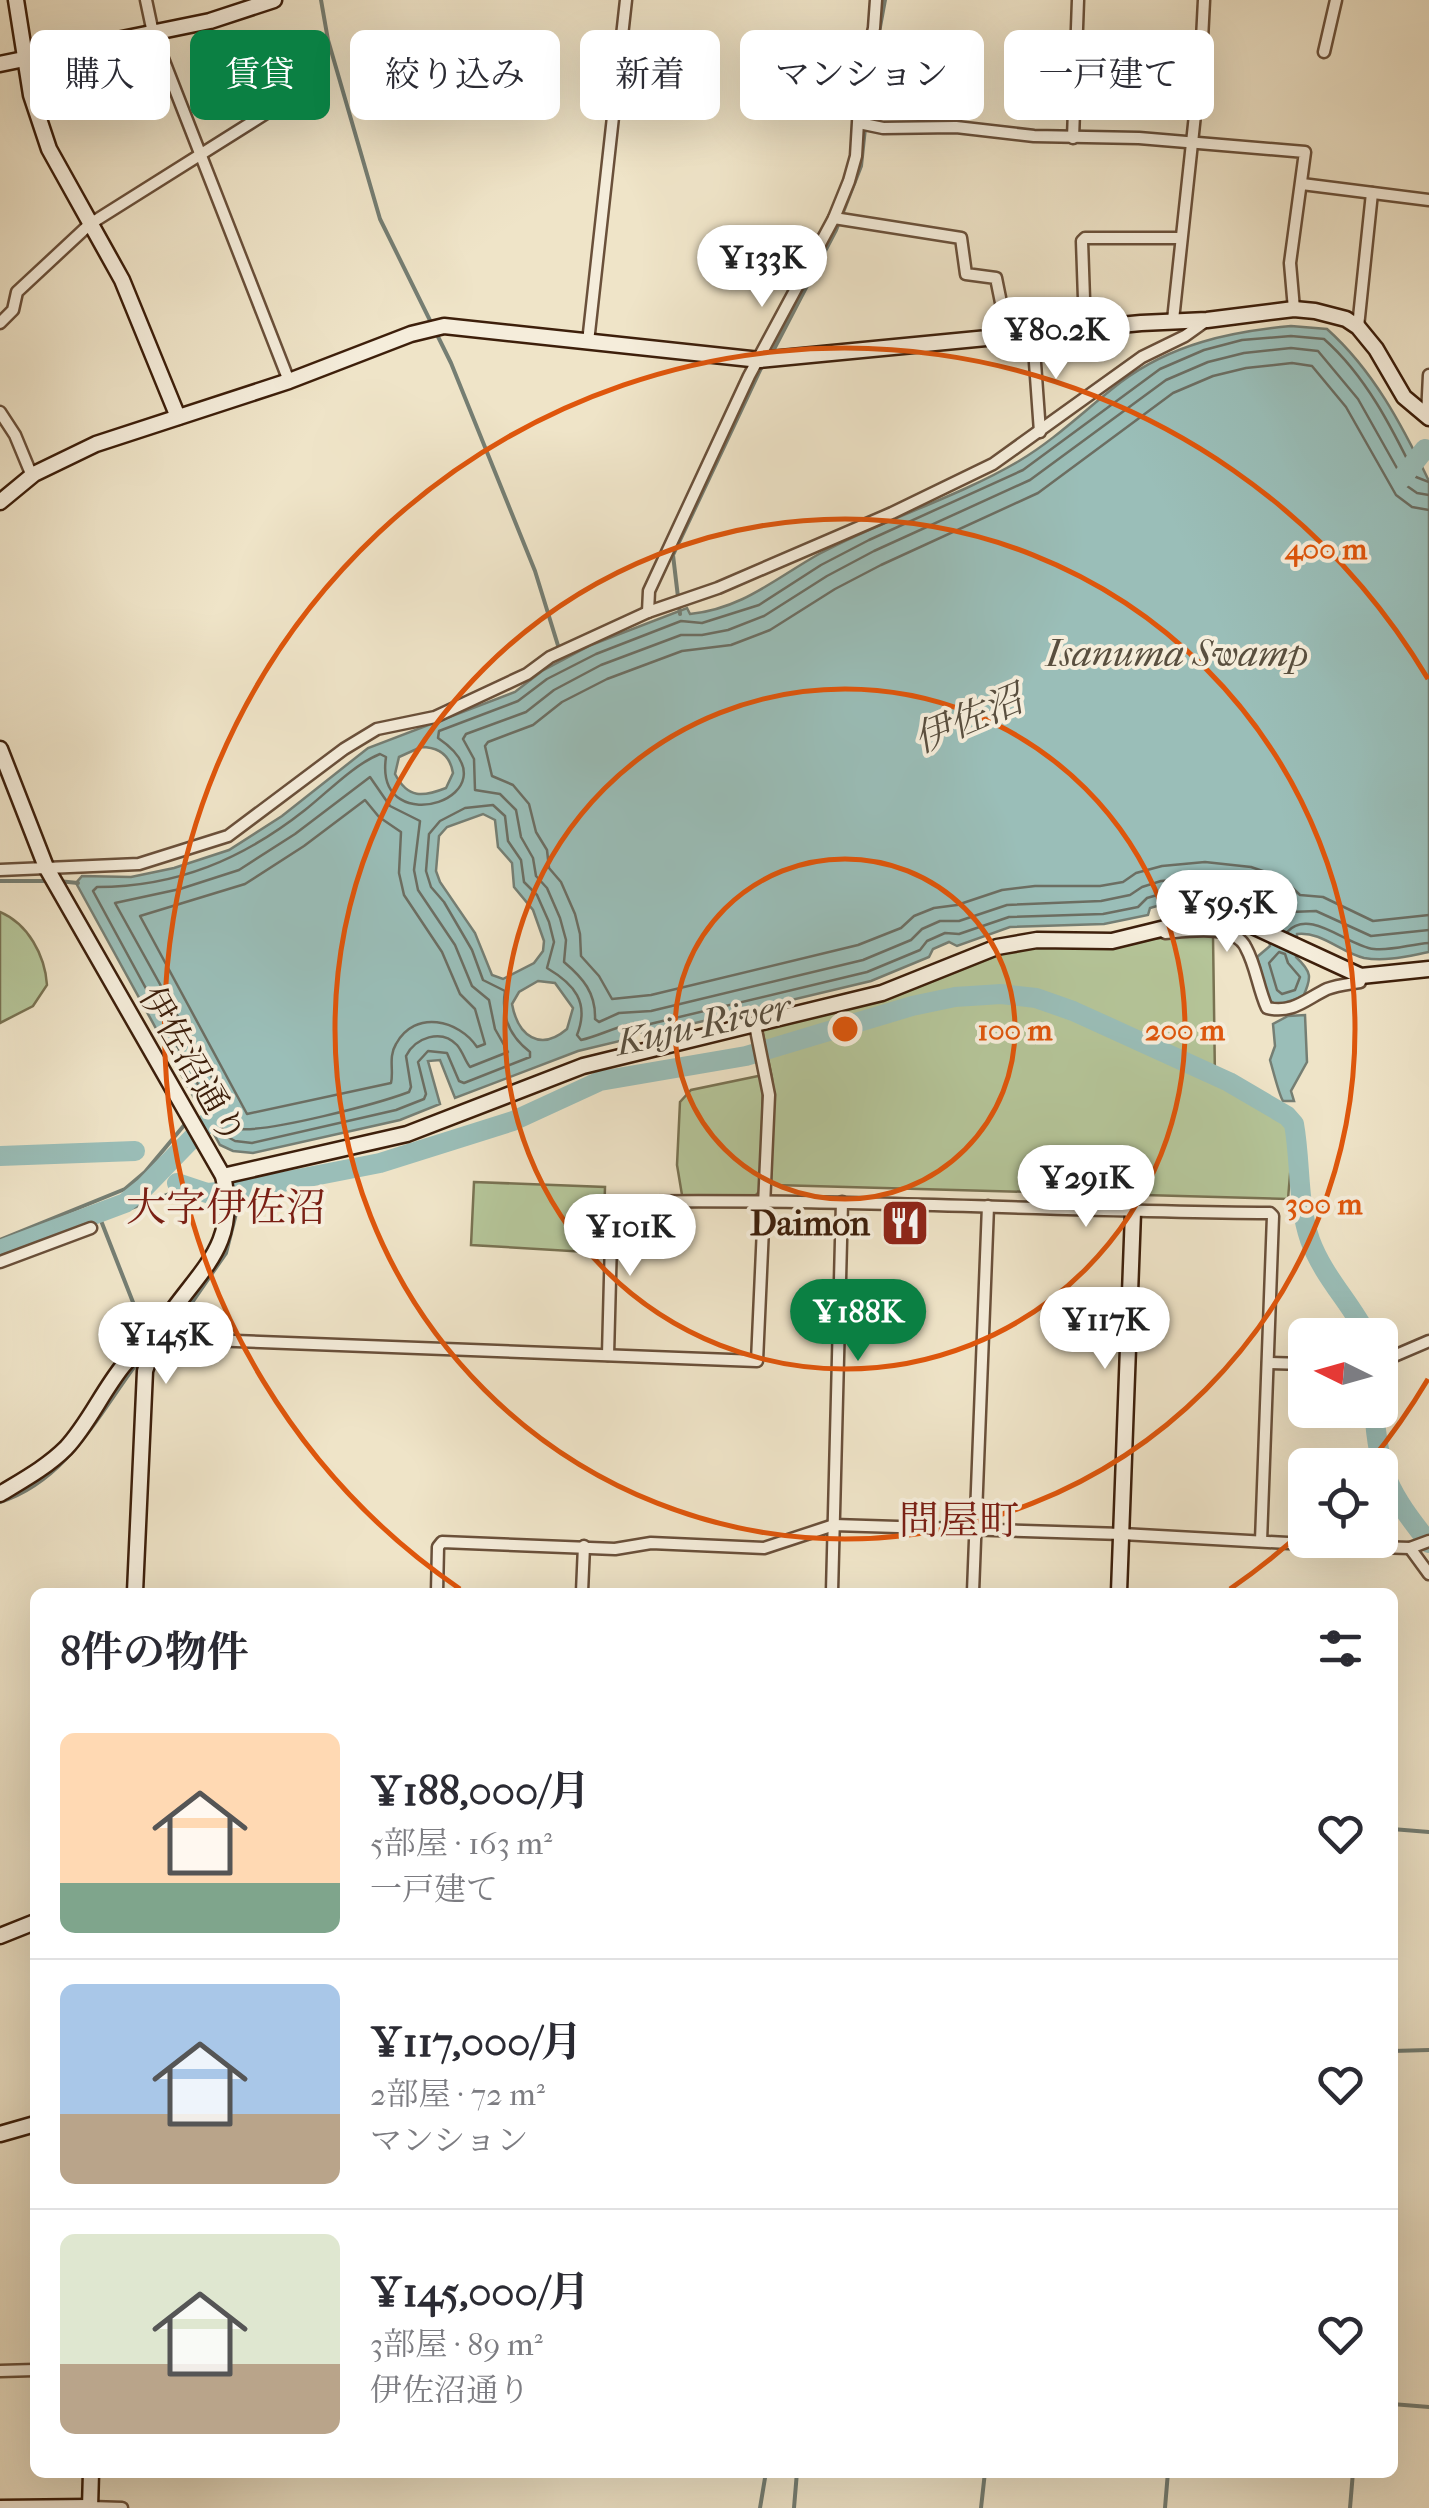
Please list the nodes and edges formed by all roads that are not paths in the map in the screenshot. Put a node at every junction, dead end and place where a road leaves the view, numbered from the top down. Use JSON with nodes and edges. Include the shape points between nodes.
{"nodes":[{"id":1,"x":16,"y":0,"type":"edge"},
{"id":2,"x":146,"y":0,"type":"edge"},
{"id":3,"x":274,"y":0,"type":"edge"},
{"id":4,"x":626,"y":0,"type":"edge"},
{"id":5,"x":876,"y":0,"type":"edge"},
{"id":6,"x":1078,"y":0,"type":"edge"},
{"id":7,"x":1204,"y":0,"type":"edge"},
{"id":8,"x":1336,"y":0,"type":"edge"},
{"id":9,"x":152,"y":30,"type":"edge"},
{"id":10,"x":167,"y":30,"type":"edge"},
{"id":11,"x":1324,"y":52,"type":"dead end"},
{"id":12,"x":30,"y":59,"type":"edge"},
{"id":13,"x":24,"y":60,"type":"junction"},
{"id":14,"x":0,"y":64,"type":"edge"},
{"id":15,"x":170,"y":75,"type":"edge"},
{"id":16,"x":255,"y":120,"type":"edge"},
{"id":17,"x":859,"y":123,"type":"junction"},
{"id":18,"x":1073,"y":138,"type":"junction"},
{"id":19,"x":1192,"y":143,"type":"junction"},
{"id":20,"x":202,"y":154,"type":"junction"},
{"id":21,"x":1302,"y":184,"type":"junction"},
{"id":22,"x":1372,"y":193,"type":"junction"},
{"id":23,"x":1429,"y":200,"type":"edge"},
{"id":24,"x":834,"y":218,"type":"junction"},
{"id":25,"x":90,"y":224,"type":"junction"},
{"id":26,"x":1180,"y":238,"type":"junction"},
{"id":27,"x":1294,"y":309,"type":"junction"},
{"id":28,"x":1173,"y":320,"type":"junction"},
{"id":29,"x":1207,"y":320,"type":"junction"},
{"id":30,"x":0,"y":323,"type":"edge"},
{"id":31,"x":1358,"y":327,"type":"junction"},
{"id":32,"x":1085,"y":328,"type":"junction"},
{"id":33,"x":1033,"y":335,"type":"junction"},
{"id":34,"x":1008,"y":338,"type":"junction"},
{"id":35,"x":588,"y":342,"type":"junction"},
{"id":36,"x":760,"y":360,"type":"junction"},
{"id":37,"x":1429,"y":376,"type":"edge"},
{"id":38,"x":289,"y":381,"type":"junction"},
{"id":39,"x":0,"y":412,"type":"edge"},
{"id":40,"x":1428,"y":416,"type":"edge"},
{"id":41,"x":178,"y":418,"type":"junction"},
{"id":42,"x":1040,"y":432,"type":"junction"},
{"id":43,"x":32,"y":476,"type":"junction"},
{"id":44,"x":0,"y":502,"type":"edge"},
{"id":45,"x":648,"y":612,"type":"junction"},
{"id":46,"x":0,"y":748,"type":"edge"},
{"id":47,"x":46,"y":868,"type":"junction"},
{"id":48,"x":0,"y":870,"type":"edge"},
{"id":49,"x":1134,"y":935,"type":"junction"},
{"id":50,"x":1429,"y":968,"type":"edge"},
{"id":51,"x":1361,"y":976,"type":"junction"},
{"id":52,"x":757,"y":1033,"type":"junction"},
{"id":53,"x":224,"y":1179,"type":"junction"},
{"id":54,"x":763,"y":1200,"type":"junction"},
{"id":55,"x":842,"y":1202,"type":"junction"},
{"id":56,"x":988,"y":1206,"type":"junction"},
{"id":57,"x":1133,"y":1212,"type":"junction"},
{"id":58,"x":91,"y":1228,"type":"dead end"},
{"id":59,"x":0,"y":1262,"type":"edge"},
{"id":60,"x":156,"y":1338,"type":"junction"},
{"id":61,"x":1429,"y":1340,"type":"edge"},
{"id":62,"x":608,"y":1354,"type":"junction"},
{"id":63,"x":1398,"y":1356,"type":"edge"},
{"id":64,"x":1268,"y":1363,"type":"junction"},
{"id":65,"x":1288,"y":1364,"type":"edge"},
{"id":66,"x":0,"y":1494,"type":"edge"},
{"id":67,"x":834,"y":1525,"type":"junction"},
{"id":68,"x":975,"y":1529,"type":"junction"},
{"id":69,"x":1122,"y":1534,"type":"junction"},
{"id":70,"x":1261,"y":1540,"type":"junction"},
{"id":71,"x":1429,"y":1541,"type":"edge"},
{"id":72,"x":584,"y":1546,"type":"junction"},
{"id":73,"x":1410,"y":1548,"type":"junction"},
{"id":74,"x":1429,"y":1574,"type":"edge"},
{"id":75,"x":135,"y":1588,"type":"edge"},
{"id":76,"x":437,"y":1588,"type":"edge"},
{"id":77,"x":582,"y":1588,"type":"edge"},
{"id":78,"x":832,"y":1588,"type":"edge"},
{"id":79,"x":973,"y":1588,"type":"edge"},
{"id":80,"x":1120,"y":1588,"type":"edge"},
{"id":81,"x":30,"y":1924,"type":"edge"},
{"id":82,"x":0,"y":1936,"type":"edge"},
{"id":83,"x":30,"y":2125,"type":"edge"},
{"id":84,"x":0,"y":2134,"type":"edge"},
{"id":85,"x":30,"y":2370,"type":"edge"},
{"id":86,"x":0,"y":2371,"type":"edge"},
{"id":87,"x":91,"y":2478,"type":"edge"},
{"id":88,"x":90,"y":2507,"type":"edge"},
{"id":89,"x":0,"y":2508,"type":"edge"},
{"id":90,"x":122,"y":2508,"type":"edge"}],
"edges":[{"from":1,"to":13,"type":"street"},
{"from":2,"to":9,"type":"street"},
{"from":3,"to":10,"type":"street"},
{"from":4,"to":35,"type":"street"},
{"from":5,"to":17,"type":"street"},
{"from":6,"to":18,"type":"street"},
{"from":7,"to":19,"type":"street"},
{"from":8,"to":11,"type":"street"},
{"from":12,"to":13,"type":"street"},
{"from":13,"to":14,"type":"street"},
{"from":13,"to":25,"type":"street","via":[[49,149]]},
{"from":15,"to":20,"type":"street"},
{"from":16,"to":20,"type":"street"},
{"from":17,"to":18,"type":"street"},
{"from":17,"to":24,"type":"street","via":[[856,156]]},
{"from":18,"to":19,"type":"street"},
{"from":19,"to":21,"type":"street","via":[[1305,152]]},
{"from":19,"to":26,"type":"street"},
{"from":20,"to":25,"type":"street"},
{"from":20,"to":38,"type":"street"},
{"from":21,"to":22,"type":"street"},
{"from":21,"to":27,"type":"street","via":[[1290,263]]},
{"from":22,"to":23,"type":"street"},
{"from":22,"to":31,"type":"street"},
{"from":24,"to":34,"type":"street","via":[[961,238],[966,274],[996,278]]},
{"from":24,"to":36,"type":"street"},
{"from":25,"to":30,"type":"street","via":[[18,292]]},
{"from":25,"to":41,"type":"street","via":[[132,301]]},
{"from":26,"to":28,"type":"street"},
{"from":26,"to":32,"type":"street","via":[[1085,238]]},
{"from":27,"to":29,"type":"street"},
{"from":27,"to":31,"type":"street","via":[[1331,314]]},
{"from":28,"to":29,"type":"street"},
{"from":28,"to":32,"type":"street"},
{"from":29,"to":42,"type":"street"},
{"from":31,"to":40,"type":"street","via":[[1404,397]]},
{"from":32,"to":33,"type":"street"},
{"from":33,"to":34,"type":"street"},
{"from":33,"to":42,"type":"street"},
{"from":34,"to":36,"type":"street"},
{"from":35,"to":36,"type":"street"},
{"from":35,"to":38,"type":"street","via":[[444,326]]},
{"from":36,"to":45,"type":"street","via":[[649,591]]},
{"from":37,"to":40,"type":"street"},
{"from":38,"to":41,"type":"street"},
{"from":39,"to":43,"type":"street"},
{"from":41,"to":43,"type":"street","via":[[96,444]]},
{"from":42,"to":45,"type":"street","via":[[993,464],[892,512]]},
{"from":43,"to":44,"type":"street"},
{"from":45,"to":47,"type":"street","via":[[436,717],[377,729],[228,836],[139,864]]},
{"from":46,"to":47,"type":"street","name":"伊佐沼通り"},
{"from":47,"to":48,"type":"street"},
{"from":47,"to":53,"type":"street","name":"伊佐沼通り"},
{"from":49,"to":51,"type":"street","via":[[1210,917],[1244,922]]},
{"from":49,"to":51,"type":"street","via":[[1238,936],[1266,1008],[1276,1010],[1360,982]]},
{"from":49,"to":52,"type":"street","via":[[997,947],[882,994]]},
{"from":50,"to":51,"type":"street"},
{"from":52,"to":53,"type":"street","via":[[583,1066],[407,1134]]},
{"from":52,"to":54,"type":"street","via":[[769,1095]]},
{"from":53,"to":60,"type":"street","name":"伊佐沼通り","via":[[229,1202],[221,1243]]},
{"from":54,"to":55,"type":"street"},
{"from":54,"to":62,"type":"street","via":[[612,1202]]},
{"from":54,"to":62,"type":"street","via":[[758,1360]]},
{"from":55,"to":56,"type":"street"},
{"from":55,"to":67,"type":"street"},
{"from":56,"to":57,"type":"street"},
{"from":56,"to":68,"type":"street"},
{"from":57,"to":64,"type":"street","via":[[1274,1216]]},
{"from":57,"to":69,"type":"street"},
{"from":58,"to":59,"type":"street"},
{"from":60,"to":62,"type":"street"},
{"from":60,"to":66,"type":"street","via":[[136,1348],[67,1447]]},
{"from":60,"to":75,"type":"street","name":"伊佐沼通り","via":[[142,1405]]},
{"from":61,"to":63,"type":"street"},
{"from":64,"to":65,"type":"street"},
{"from":64,"to":70,"type":"street"},
{"from":67,"to":68,"type":"street"},
{"from":67,"to":72,"type":"street","via":[[764,1548]]},
{"from":67,"to":78,"type":"street"},
{"from":68,"to":69,"type":"street"},
{"from":68,"to":79,"type":"street"},
{"from":69,"to":70,"type":"street"},
{"from":69,"to":80,"type":"street"},
{"from":70,"to":73,"type":"street"},
{"from":71,"to":73,"type":"street"},
{"from":72,"to":76,"type":"street","via":[[442,1542]]},
{"from":72,"to":77,"type":"street"},
{"from":73,"to":74,"type":"street"},
{"from":81,"to":82,"type":"street"},
{"from":83,"to":84,"type":"street"},
{"from":85,"to":86,"type":"street"},
{"from":87,"to":88,"type":"street"},
{"from":88,"to":89,"type":"street"},
{"from":88,"to":90,"type":"street"}]}
